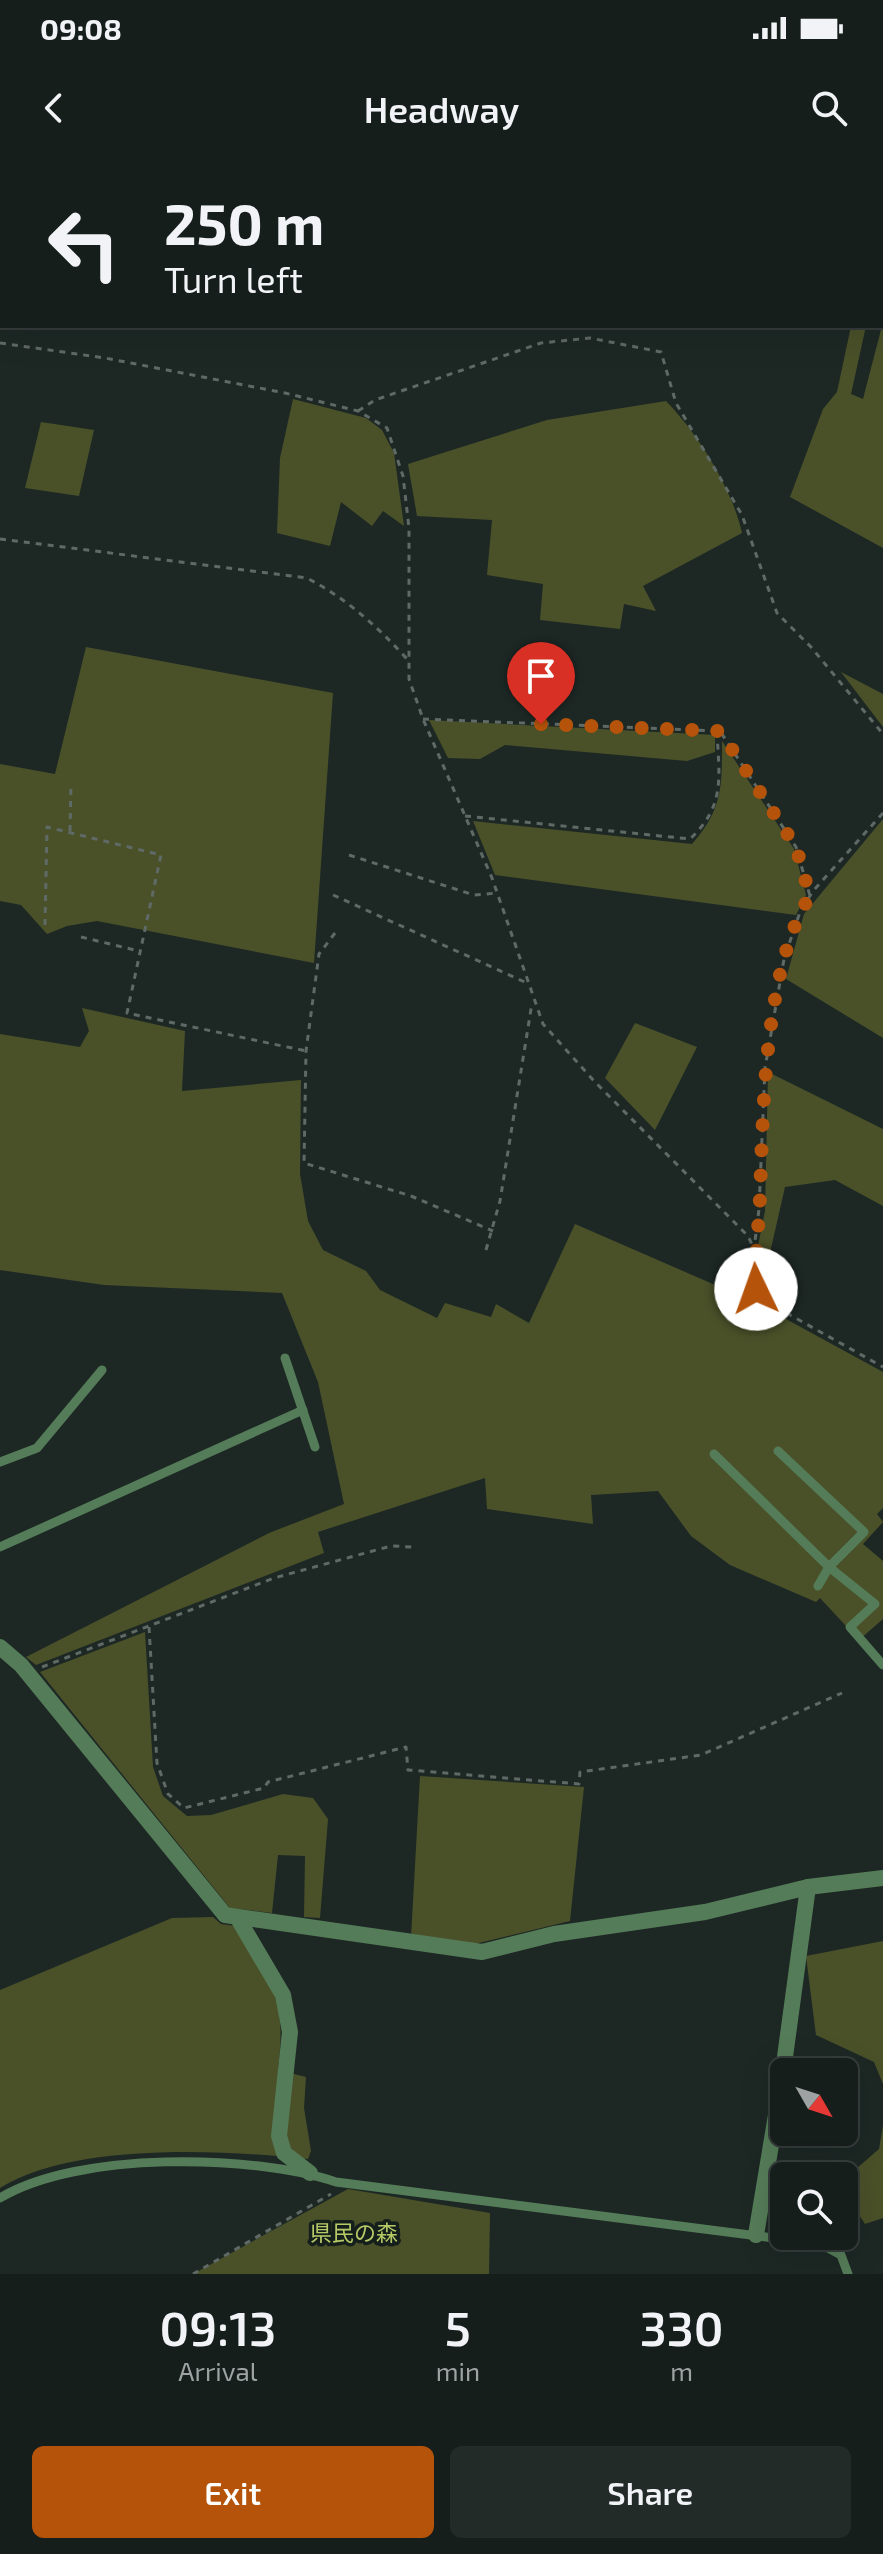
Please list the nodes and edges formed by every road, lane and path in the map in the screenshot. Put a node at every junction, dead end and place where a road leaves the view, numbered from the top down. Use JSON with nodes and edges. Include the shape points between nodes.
{"nodes":[{"id":1,"x":0,"y":343,"type":"edge"},
{"id":2,"x":358,"y":411,"type":"junction"},
{"id":3,"x":0,"y":539,"type":"edge"},
{"id":4,"x":407,"y":659,"type":"junction"},
{"id":5,"x":423,"y":719,"type":"junction"},
{"id":6,"x":717,"y":731,"type":"junction"},
{"id":7,"x":883,"y":734,"type":"edge"},
{"id":8,"x":71,"y":783,"type":"dead end"},
{"id":9,"x":883,"y":813,"type":"edge"},
{"id":10,"x":464,"y":816,"type":"junction"},
{"id":11,"x":70,"y":832,"type":"junction"},
{"id":12,"x":349,"y":855,"type":"dead end"},
{"id":13,"x":497,"y":893,"type":"junction"},
{"id":14,"x":333,"y":895,"type":"dead end"},
{"id":15,"x":810,"y":896,"type":"junction"},
{"id":16,"x":45,"y":925,"type":"dead end"},
{"id":17,"x":335,"y":933,"type":"dead end"},
{"id":18,"x":81,"y":937,"type":"dead end"},
{"id":19,"x":140,"y":951,"type":"junction"},
{"id":20,"x":527,"y":983,"type":"junction"},
{"id":21,"x":533,"y":999,"type":"junction"},
{"id":22,"x":306,"y":1051,"type":"junction"},
{"id":23,"x":493,"y":1231,"type":"junction"},
{"id":24,"x":754,"y":1249,"type":"junction"},
{"id":25,"x":486,"y":1250,"type":"dead end"},
{"id":26,"x":285,"y":1358,"type":"dead end"},
{"id":27,"x":883,"y":1367,"type":"edge"},
{"id":28,"x":102,"y":1370,"type":"dead end"},
{"id":29,"x":303,"y":1410,"type":"junction"},
{"id":30,"x":315,"y":1447,"type":"dead end"},
{"id":31,"x":778,"y":1451,"type":"dead end"},
{"id":32,"x":714,"y":1454,"type":"dead end"},
{"id":33,"x":0,"y":1462,"type":"edge"},
{"id":34,"x":0,"y":1547,"type":"edge"},
{"id":35,"x":413,"y":1547,"type":"dead end"},
{"id":36,"x":829,"y":1567,"type":"junction"},
{"id":37,"x":818,"y":1586,"type":"dead end"},
{"id":38,"x":149,"y":1627,"type":"junction"},
{"id":39,"x":0,"y":1647,"type":"edge"},
{"id":40,"x":883,"y":1665,"type":"edge"},
{"id":41,"x":27,"y":1673,"type":"junction"},
{"id":42,"x":842,"y":1693,"type":"dead end"},
{"id":43,"x":883,"y":1878,"type":"edge"},
{"id":44,"x":808,"y":1887,"type":"junction"},
{"id":45,"x":237,"y":1917,"type":"junction"},
{"id":46,"x":310,"y":2173,"type":"junction"},
{"id":47,"x":347,"y":2183,"type":"junction"},
{"id":48,"x":0,"y":2198,"type":"edge"},
{"id":49,"x":756,"y":2235,"type":"junction"},
{"id":50,"x":193,"y":2274,"type":"edge"},
{"id":51,"x":848,"y":2274,"type":"edge"}],
"edges":[{"from":1,"to":2,"type":"path","via":[[230,381]]},
{"from":2,"to":4,"type":"path","via":[[387,428],[403,476],[409,528]]},
{"from":2,"to":7,"type":"path","via":[[375,400],[541,343],[590,338],[661,352],[676,403],[742,515],[777,613]]},
{"from":3,"to":4,"type":"path","via":[[307,578],[373,622]]},
{"from":4,"to":5,"type":"path"},
{"from":5,"to":6,"type":"path"},
{"from":5,"to":10,"type":"path"},
{"from":6,"to":10,"type":"path","via":[[719,794],[706,823],[690,839]]},
{"from":6,"to":15,"type":"path","via":[[796,847]]},
{"from":8,"to":11,"type":"path"},
{"from":9,"to":15,"type":"path"},
{"from":10,"to":13,"type":"path"},
{"from":11,"to":16,"type":"path","via":[[47,827]]},
{"from":11,"to":19,"type":"path","via":[[161,855]]},
{"from":12,"to":13,"type":"path","via":[[474,895]]},
{"from":13,"to":20,"type":"path"},
{"from":14,"to":20,"type":"path"},
{"from":15,"to":24,"type":"path","via":[[784,959],[765,1068]]},
{"from":17,"to":22,"type":"path","via":[[319,954]]},
{"from":18,"to":19,"type":"path"},
{"from":19,"to":22,"type":"path","via":[[127,1013],[131,1017]]},
{"from":20,"to":21,"type":"path"},
{"from":21,"to":23,"type":"path"},
{"from":21,"to":24,"type":"path","via":[[543,1024],[748,1236]]},
{"from":22,"to":23,"type":"path","via":[[304,1163],[411,1196]]},
{"from":23,"to":25,"type":"path"},
{"from":24,"to":27,"type":"path","via":[[758,1297]]},
{"from":26,"to":29,"type":"lane"},
{"from":28,"to":33,"type":"lane","via":[[37,1448]]},
{"from":29,"to":30,"type":"lane"},
{"from":29,"to":34,"type":"lane"},
{"from":31,"to":36,"type":"lane","via":[[864,1532]]},
{"from":32,"to":36,"type":"lane"},
{"from":35,"to":38,"type":"path","via":[[391,1546],[274,1578]]},
{"from":36,"to":37,"type":"lane"},
{"from":36,"to":40,"type":"lane","via":[[875,1604],[850,1627]]},
{"from":38,"to":41,"type":"path"},
{"from":38,"to":42,"type":"path","via":[[157,1763],[168,1794],[184,1808],[406,1747],[408,1770],[579,1784],[580,1772],[701,1755]]},
{"from":39,"to":41,"type":"street"},
{"from":41,"to":45,"type":"street","via":[[219,1909]]},
{"from":43,"to":44,"type":"street"},
{"from":44,"to":45,"type":"street","via":[[705,1912],[554,1934],[482,1952]]},
{"from":44,"to":49,"type":"street"},
{"from":45,"to":46,"type":"street","via":[[283,1995],[290,2032],[279,2136],[284,2153]]},
{"from":46,"to":47,"type":"lane"},
{"from":46,"to":48,"type":"lane","via":[[207,2162],[136,2164],[38,2181]]},
{"from":47,"to":49,"type":"lane"},
{"from":47,"to":50,"type":"path"},
{"from":49,"to":51,"type":"lane","via":[[832,2247]]}]}
